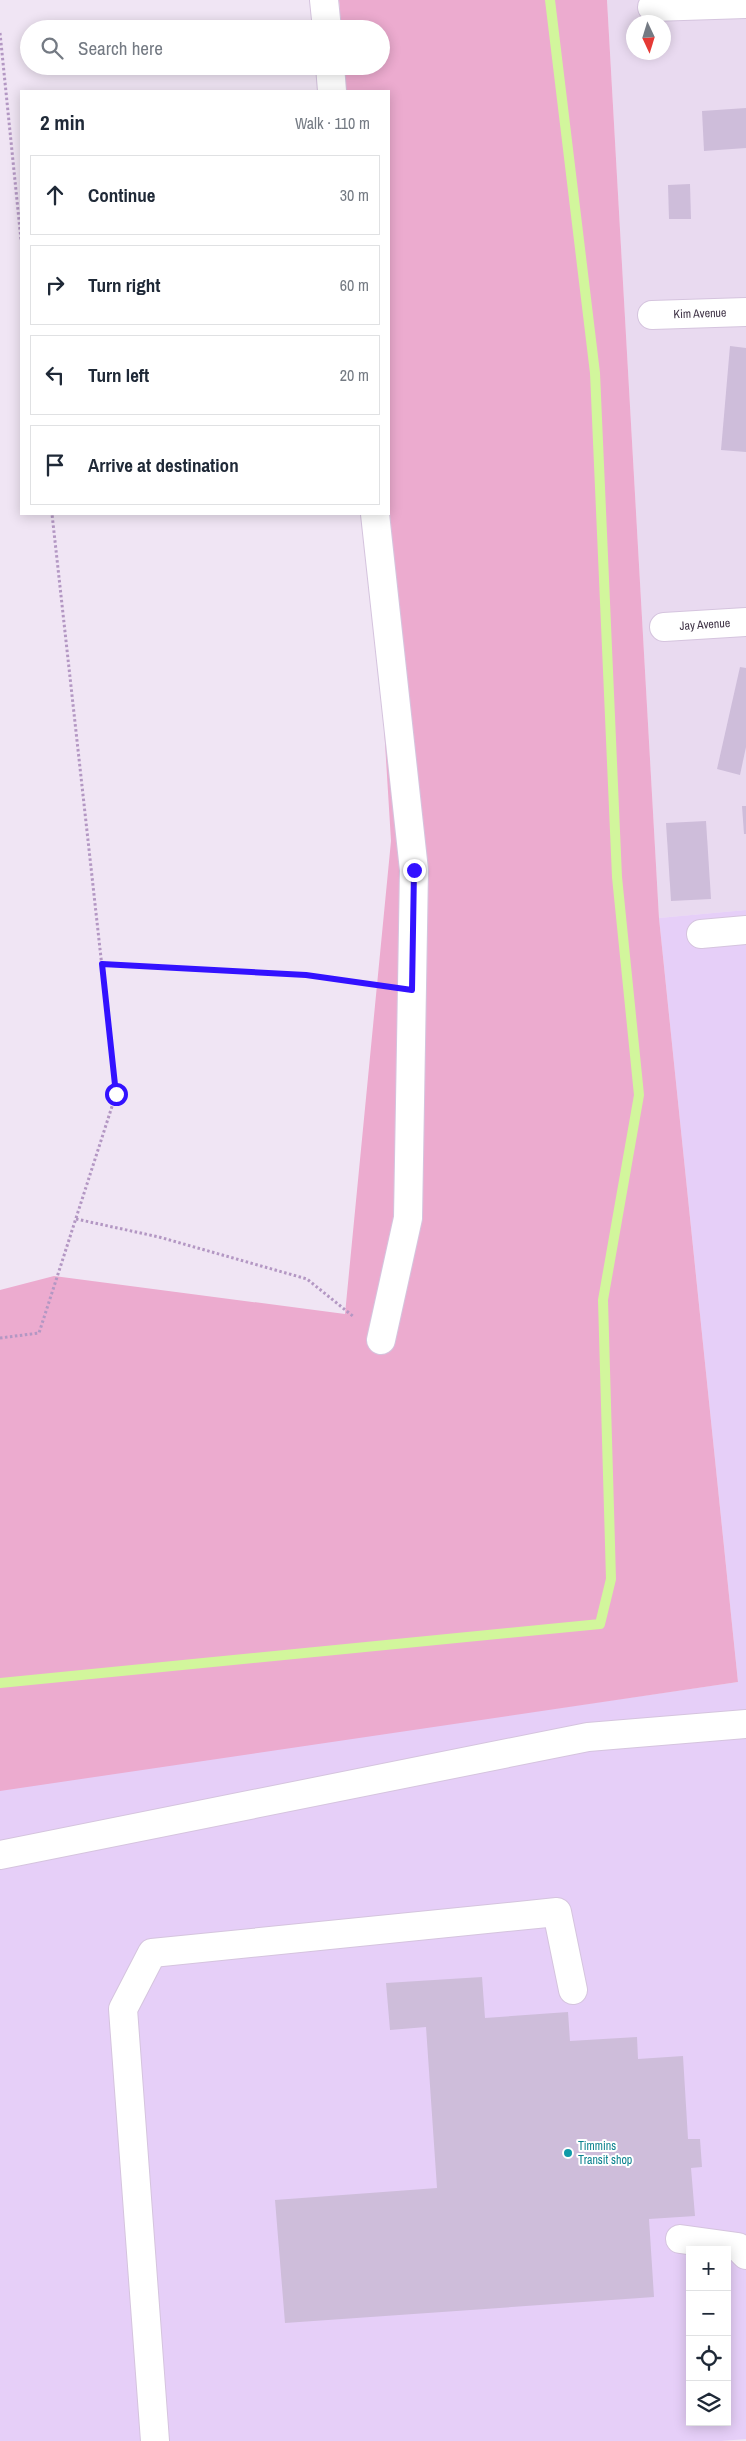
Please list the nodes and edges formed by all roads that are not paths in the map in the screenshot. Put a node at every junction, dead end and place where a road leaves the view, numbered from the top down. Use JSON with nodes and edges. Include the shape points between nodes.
{"nodes":[{"id":1,"x":324,"y":0,"type":"edge"},
{"id":2,"x":746,"y":4,"type":"edge"},
{"id":3,"x":652,"y":7,"type":"dead end"},
{"id":4,"x":326,"y":20,"type":"edge"},
{"id":5,"x":331,"y":75,"type":"edge"},
{"id":6,"x":332,"y":90,"type":"edge"},
{"id":7,"x":746,"y":312,"type":"edge"},
{"id":8,"x":652,"y":315,"type":"dead end"},
{"id":9,"x":375,"y":515,"type":"edge"},
{"id":10,"x":746,"y":622,"type":"edge"},
{"id":11,"x":664,"y":627,"type":"dead end"},
{"id":12,"x":746,"y":930,"type":"edge"},
{"id":13,"x":701,"y":934,"type":"dead end"},
{"id":14,"x":382,"y":1340,"type":"road end"},
{"id":15,"x":746,"y":1724,"type":"edge"},
{"id":16,"x":0,"y":1855,"type":"edge"},
{"id":17,"x":573,"y":1990,"type":"dead end"},
{"id":18,"x":680,"y":2239,"type":"dead end"},
{"id":19,"x":746,"y":2255,"type":"edge"},
{"id":20,"x":155,"y":2441,"type":"edge"}],
"edges":[{"from":1,"to":4,"type":"street"},
{"from":2,"to":3,"type":"street"},
{"from":5,"to":6,"type":"street"},
{"from":7,"to":8,"type":"street","name":"Kim Avenue"},
{"from":9,"to":14,"type":"street","via":[[414,870],[408,1218]]},
{"from":10,"to":11,"type":"street","name":"Jay Avenue"},
{"from":12,"to":13,"type":"street"},
{"from":15,"to":16,"type":"street","via":[[588,1737]]},
{"from":17,"to":20,"type":"street","via":[[557,1912],[152,1953],[123,2009]]},
{"from":18,"to":19,"type":"street","via":[[738,2247]]}]}
